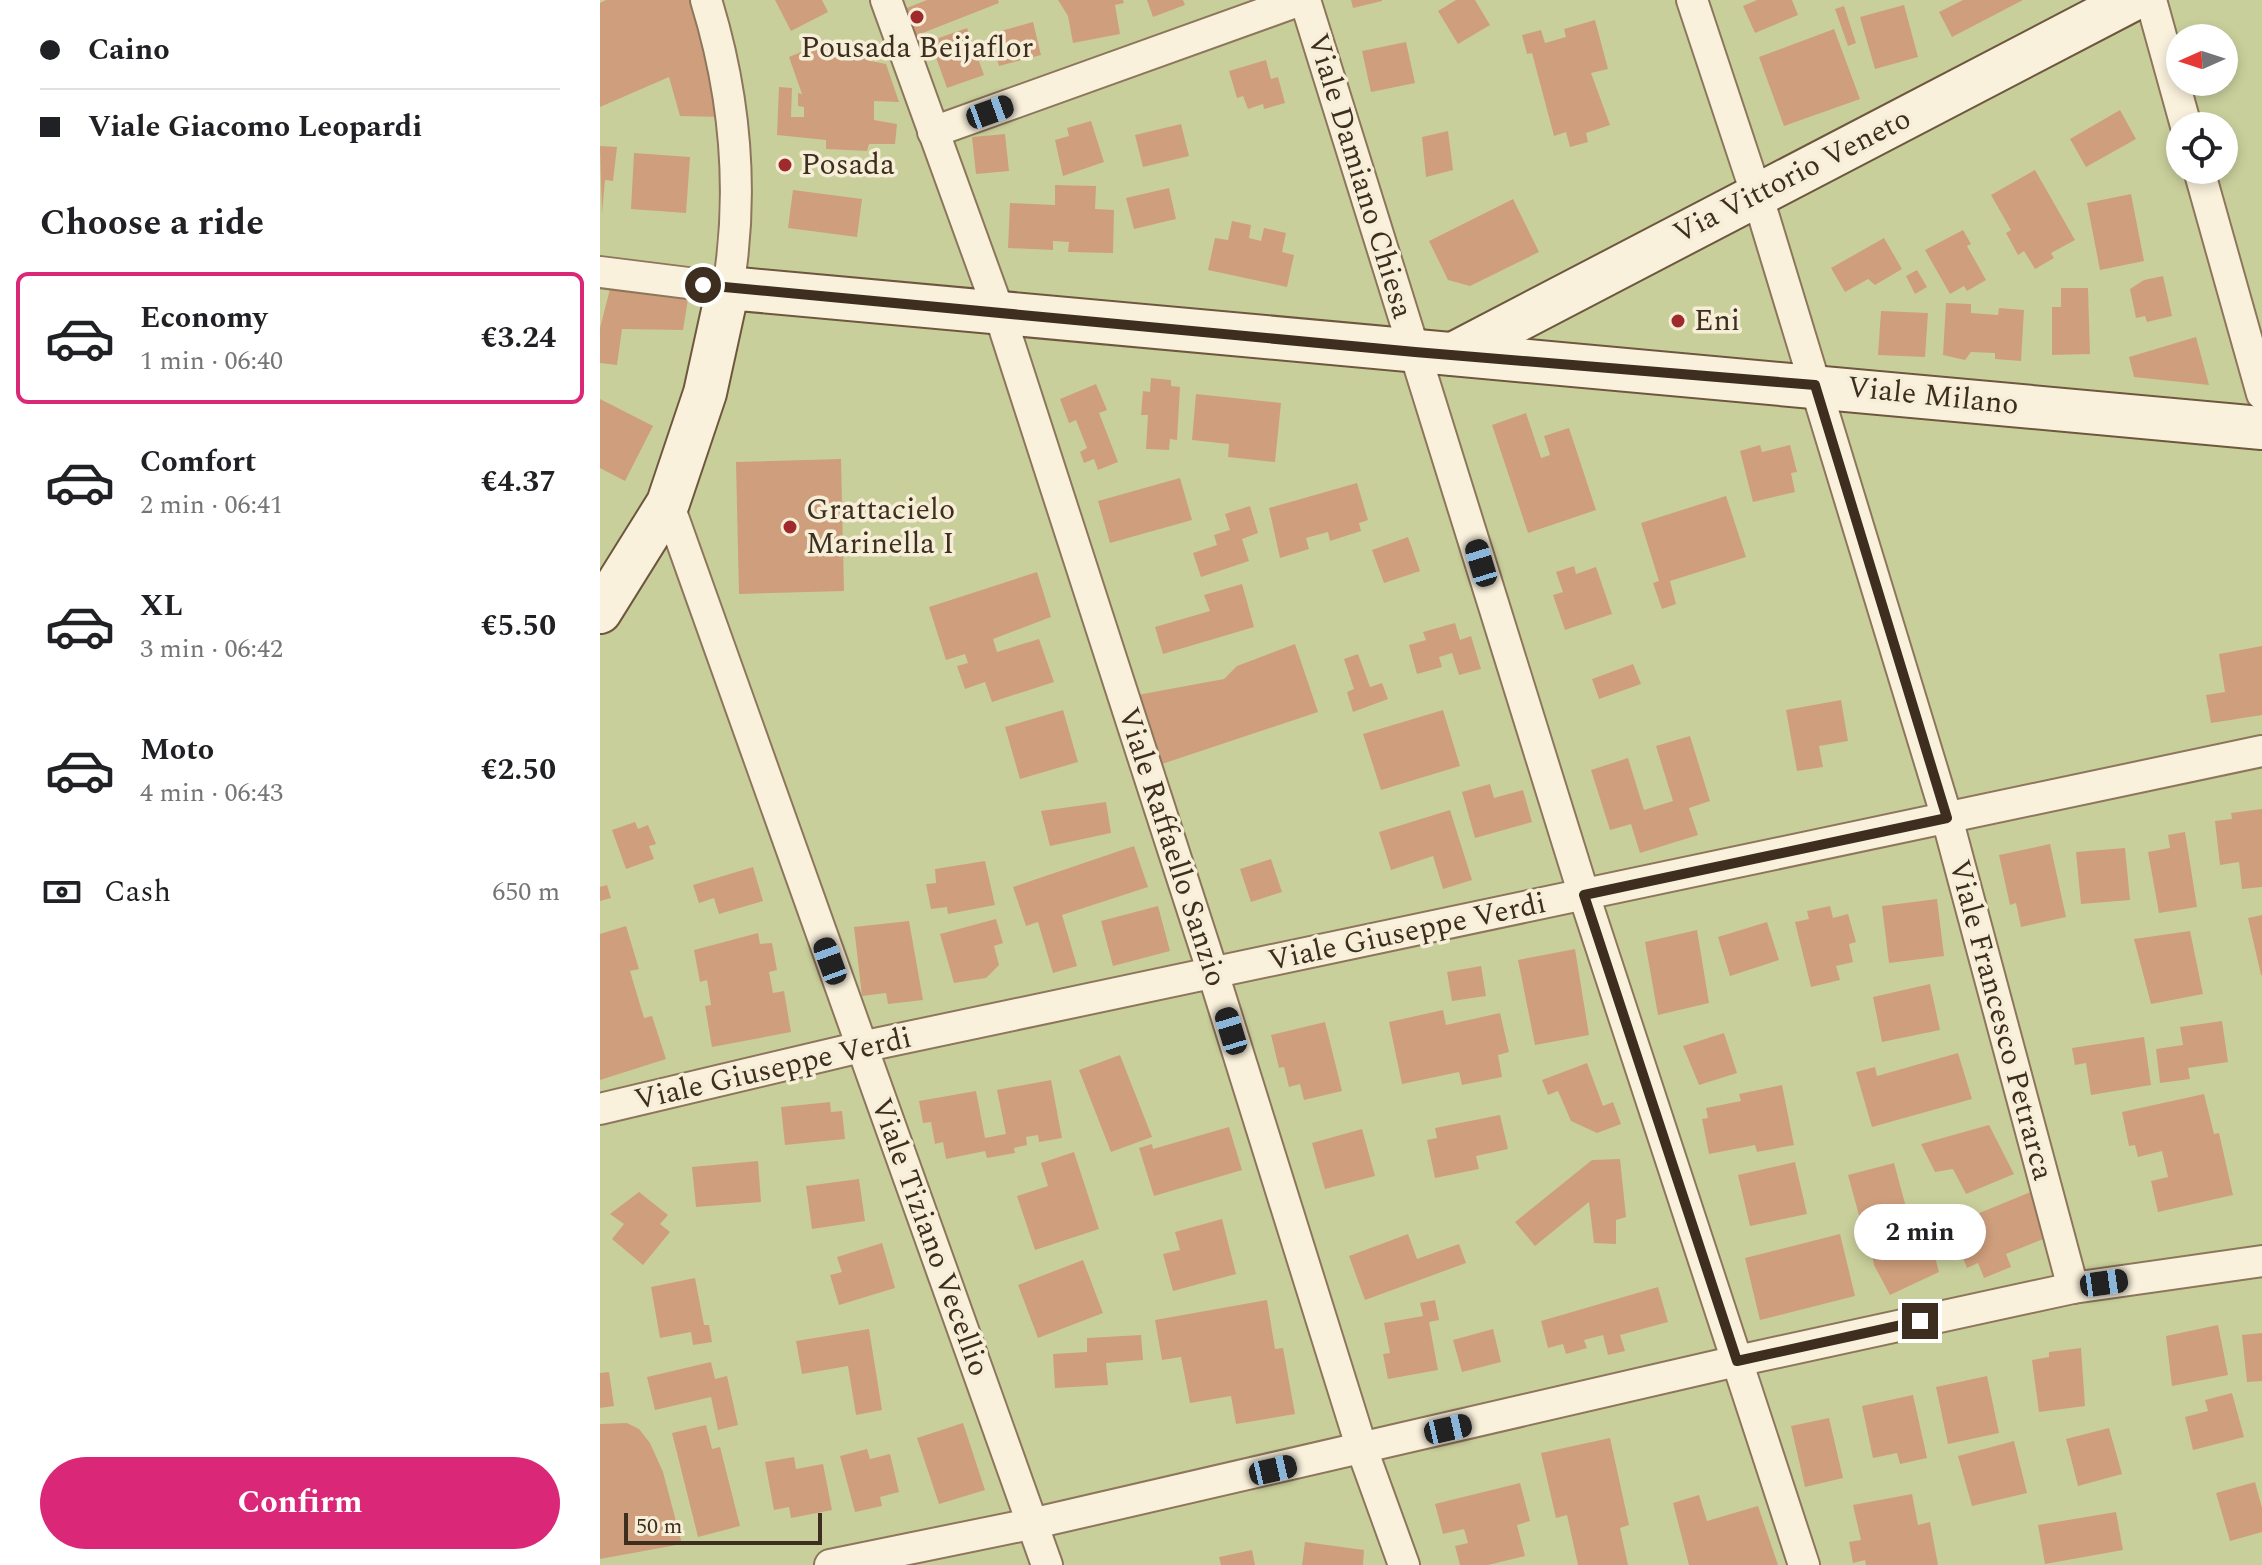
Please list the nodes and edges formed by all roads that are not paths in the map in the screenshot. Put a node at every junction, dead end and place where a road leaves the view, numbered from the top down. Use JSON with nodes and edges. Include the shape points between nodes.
{"nodes":[{"id":1,"x":706,"y":0,"type":"edge"},
{"id":2,"x":886,"y":0,"type":"edge"},
{"id":3,"x":1303,"y":0,"type":"edge"},
{"id":4,"x":1692,"y":0,"type":"edge"},
{"id":5,"x":2132,"y":0,"type":"edge"},
{"id":6,"x":2151,"y":0,"type":"edge"},
{"id":7,"x":2182,"y":112,"type":"edge"},
{"id":8,"x":933,"y":132,"type":"junction"},
{"id":9,"x":2203,"y":184,"type":"edge"},
{"id":10,"x":1754,"y":195,"type":"junction"},
{"id":11,"x":600,"y":272,"type":"edge"},
{"id":12,"x":728,"y":288,"type":"junction"},
{"id":13,"x":999,"y":312,"type":"junction"},
{"id":14,"x":1518,"y":320,"type":"junction"},
{"id":15,"x":1434,"y":353,"type":"junction"},
{"id":16,"x":1529,"y":361,"type":"junction"},
{"id":17,"x":1815,"y":385,"type":"junction"},
{"id":18,"x":2262,"y":394,"type":"edge"},
{"id":19,"x":2262,"y":428,"type":"edge"},
{"id":20,"x":668,"y":503,"type":"junction"},
{"id":21,"x":600,"y":612,"type":"edge"},
{"id":22,"x":2262,"y":751,"type":"edge"},
{"id":23,"x":1947,"y":818,"type":"junction"},
{"id":24,"x":1584,"y":895,"type":"junction"},
{"id":25,"x":1213,"y":973,"type":"junction"},
{"id":26,"x":861,"y":1047,"type":"junction"},
{"id":27,"x":600,"y":1109,"type":"edge"},
{"id":28,"x":2262,"y":1261,"type":"edge"},
{"id":29,"x":2073,"y":1288,"type":"junction"},
{"id":30,"x":1737,"y":1361,"type":"junction"},
{"id":31,"x":1362,"y":1449,"type":"junction"},
{"id":32,"x":1035,"y":1523,"type":"junction"},
{"id":33,"x":830,"y":1565,"type":"edge"},
{"id":34,"x":1047,"y":1565,"type":"edge"},
{"id":35,"x":1404,"y":1565,"type":"edge"},
{"id":36,"x":1804,"y":1565,"type":"edge"}],
"edges":[{"from":1,"to":12,"type":"street","via":[[730,104],[738,177]]},
{"from":2,"to":8,"type":"street","name":"Viale Raffaello Sanzio"},
{"from":3,"to":8,"type":"street"},
{"from":3,"to":15,"type":"street","name":"Viale Damiano Chiesa"},
{"from":4,"to":10,"type":"street","name":"Viale Francesco Petrarca"},
{"from":5,"to":10,"type":"street","name":"Via Vittorio Veneto"},
{"from":6,"to":7,"type":"street"},
{"from":8,"to":13,"type":"street","name":"Viale Raffaello Sanzio"},
{"from":9,"to":18,"type":"street"},
{"from":10,"to":14,"type":"street","name":"Via Vittorio Veneto"},
{"from":10,"to":17,"type":"street","name":"Viale Francesco Petrarca"},
{"from":11,"to":12,"type":"street","name":"Viale Milano"},
{"from":12,"to":13,"type":"street","name":"Viale Milano"},
{"from":12,"to":20,"type":"street","via":[[705,393]]},
{"from":13,"to":15,"type":"street","name":"Viale Milano"},
{"from":13,"to":25,"type":"street","name":"Viale Raffaello Sanzio"},
{"from":14,"to":15,"type":"street","name":"Via Vittorio Veneto"},
{"from":14,"to":16,"type":"street","via":[[1513,342]]},
{"from":15,"to":16,"type":"street","name":"Viale Milano"},
{"from":15,"to":24,"type":"street","name":"Viale Damiano Chiesa"},
{"from":16,"to":17,"type":"street","name":"Viale Milano"},
{"from":17,"to":19,"type":"street","name":"Viale Milano"},
{"from":17,"to":23,"type":"street","name":"Viale Francesco Petrarca"},
{"from":20,"to":21,"type":"street"},
{"from":20,"to":26,"type":"street","name":"Viale Tiziano Vecellio"},
{"from":22,"to":23,"type":"street","name":"Viale Giuseppe Verdi"},
{"from":23,"to":24,"type":"street","name":"Viale Giuseppe Verdi"},
{"from":23,"to":29,"type":"street","name":"Viale Francesco Petrarca"},
{"from":24,"to":25,"type":"street","name":"Viale Giuseppe Verdi"},
{"from":24,"to":30,"type":"street","name":"Viale Damiano Chiesa"},
{"from":25,"to":26,"type":"street","name":"Viale Giuseppe Verdi"},
{"from":25,"to":31,"type":"street","name":"Viale Raffaello Sanzio"},
{"from":26,"to":27,"type":"street","name":"Viale Giuseppe Verdi"},
{"from":26,"to":32,"type":"street","name":"Viale Tiziano Vecellio"},
{"from":28,"to":29,"type":"street"},
{"from":29,"to":30,"type":"street"},
{"from":30,"to":31,"type":"street"},
{"from":30,"to":36,"type":"street","name":"Viale Damiano Chiesa"},
{"from":31,"to":32,"type":"street"},
{"from":31,"to":35,"type":"street","name":"Viale Raffaello Sanzio"},
{"from":32,"to":33,"type":"street"},
{"from":32,"to":34,"type":"street","name":"Viale Tiziano Vecellio"}]}
